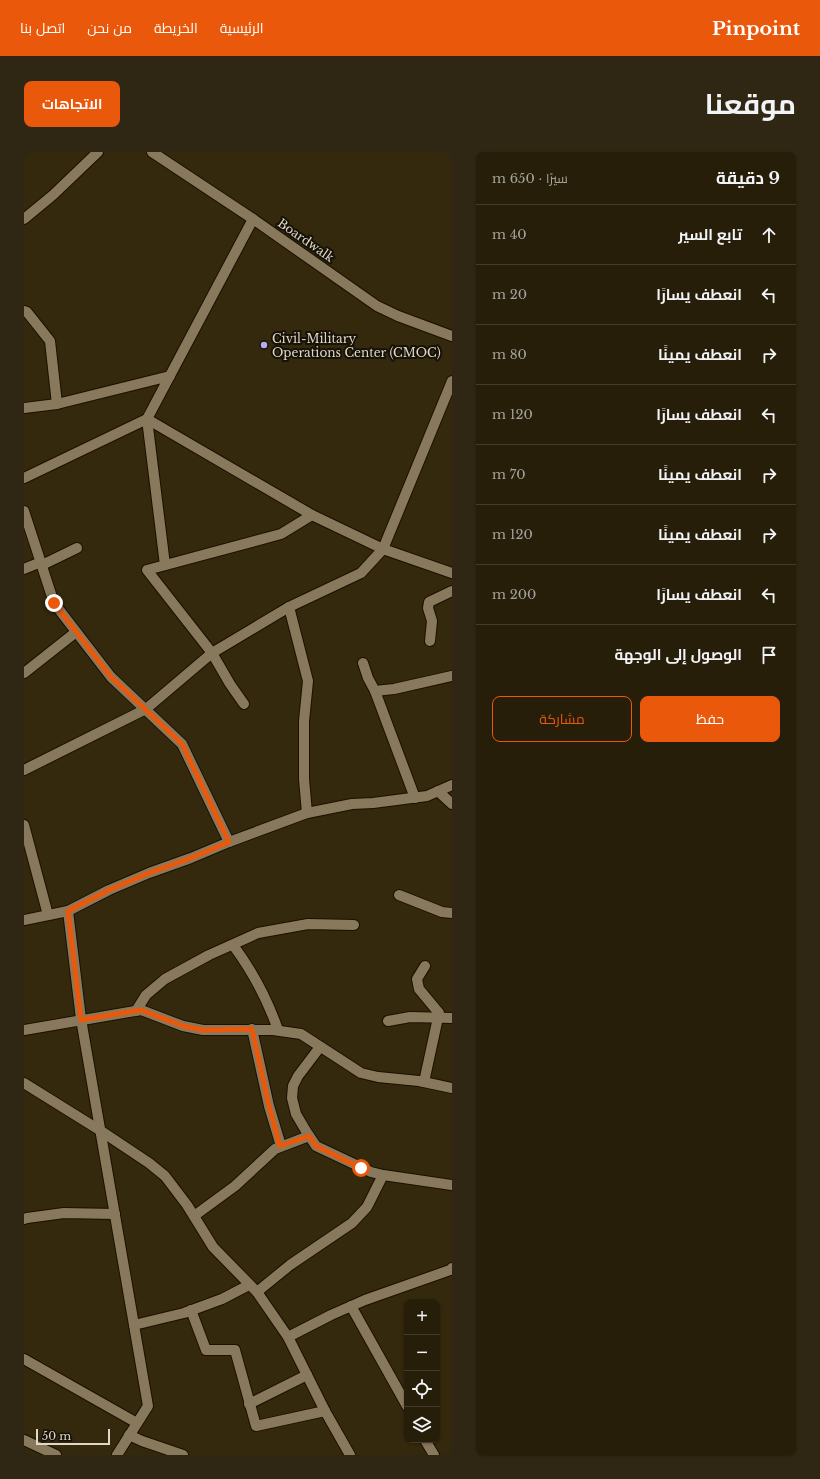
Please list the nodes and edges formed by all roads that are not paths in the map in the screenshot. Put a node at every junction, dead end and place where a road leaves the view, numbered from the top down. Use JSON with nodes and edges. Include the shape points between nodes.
{"nodes":[{"id":1,"x":98,"y":152,"type":"edge"},
{"id":2,"x":152,"y":152,"type":"edge"},
{"id":3,"x":24,"y":219,"type":"edge"},
{"id":4,"x":253,"y":220,"type":"junction"},
{"id":5,"x":24,"y":311,"type":"edge"},
{"id":6,"x":452,"y":336,"type":"edge"},
{"id":7,"x":170,"y":376,"type":"junction"},
{"id":8,"x":452,"y":381,"type":"edge"},
{"id":9,"x":57,"y":404,"type":"junction"},
{"id":10,"x":24,"y":408,"type":"edge"},
{"id":11,"x":147,"y":420,"type":"junction"},
{"id":12,"x":24,"y":478,"type":"edge"},
{"id":13,"x":24,"y":511,"type":"edge"},
{"id":14,"x":312,"y":515,"type":"junction"},
{"id":15,"x":77,"y":548,"type":"dead end"},
{"id":16,"x":383,"y":549,"type":"junction"},
{"id":17,"x":41,"y":564,"type":"junction"},
{"id":18,"x":164,"y":565,"type":"junction"},
{"id":19,"x":24,"y":570,"type":"edge"},
{"id":20,"x":452,"y":573,"type":"edge"},
{"id":21,"x":452,"y":591,"type":"edge"},
{"id":22,"x":289,"y":607,"type":"junction"},
{"id":23,"x":76,"y":632,"type":"junction"},
{"id":24,"x":430,"y":641,"type":"dead end"},
{"id":25,"x":212,"y":653,"type":"junction"},
{"id":26,"x":363,"y":663,"type":"dead end"},
{"id":27,"x":24,"y":673,"type":"edge"},
{"id":28,"x":452,"y":676,"type":"edge"},
{"id":29,"x":375,"y":691,"type":"junction"},
{"id":30,"x":244,"y":704,"type":"dead end"},
{"id":31,"x":146,"y":710,"type":"junction"},
{"id":32,"x":24,"y":770,"type":"edge"},
{"id":33,"x":452,"y":785,"type":"edge"},
{"id":34,"x":438,"y":791,"type":"junction"},
{"id":35,"x":415,"y":798,"type":"junction"},
{"id":36,"x":452,"y":804,"type":"edge"},
{"id":37,"x":307,"y":813,"type":"junction"},
{"id":38,"x":24,"y":825,"type":"edge"},
{"id":39,"x":229,"y":842,"type":"junction"},
{"id":40,"x":399,"y":895,"type":"dead end"},
{"id":41,"x":68,"y":911,"type":"junction"},
{"id":42,"x":452,"y":913,"type":"edge"},
{"id":43,"x":48,"y":915,"type":"junction"},
{"id":44,"x":24,"y":920,"type":"edge"},
{"id":45,"x":354,"y":925,"type":"dead end"},
{"id":46,"x":233,"y":944,"type":"junction"},
{"id":47,"x":425,"y":966,"type":"dead end"},
{"id":48,"x":136,"y":1011,"type":"junction"},
{"id":49,"x":438,"y":1018,"type":"junction"},
{"id":50,"x":452,"y":1018,"type":"edge"},
{"id":51,"x":81,"y":1020,"type":"junction"},
{"id":52,"x":388,"y":1021,"type":"dead end"},
{"id":53,"x":252,"y":1029,"type":"junction"},
{"id":54,"x":24,"y":1030,"type":"edge"},
{"id":55,"x":278,"y":1030,"type":"junction"},
{"id":56,"x":320,"y":1047,"type":"junction"},
{"id":57,"x":24,"y":1082,"type":"edge"},
{"id":58,"x":424,"y":1082,"type":"junction"},
{"id":59,"x":452,"y":1088,"type":"edge"},
{"id":60,"x":101,"y":1131,"type":"junction"},
{"id":61,"x":309,"y":1136,"type":"junction"},
{"id":62,"x":280,"y":1146,"type":"junction"},
{"id":63,"x":383,"y":1175,"type":"junction"},
{"id":64,"x":452,"y":1185,"type":"edge"},
{"id":65,"x":115,"y":1214,"type":"junction"},
{"id":66,"x":194,"y":1216,"type":"junction"},
{"id":67,"x":24,"y":1219,"type":"edge"},
{"id":68,"x":452,"y":1268,"type":"edge"},
{"id":69,"x":250,"y":1285,"type":"junction"},
{"id":70,"x":257,"y":1292,"type":"junction"},
{"id":71,"x":351,"y":1306,"type":"junction"},
{"id":72,"x":191,"y":1310,"type":"junction"},
{"id":73,"x":134,"y":1325,"type":"junction"},
{"id":74,"x":288,"y":1337,"type":"junction"},
{"id":75,"x":24,"y":1359,"type":"edge"},
{"id":76,"x":307,"y":1375,"type":"junction"},
{"id":77,"x":404,"y":1401,"type":"edge"},
{"id":78,"x":249,"y":1404,"type":"junction"},
{"id":79,"x":325,"y":1411,"type":"junction"},
{"id":80,"x":137,"y":1423,"type":"junction"},
{"id":81,"x":129,"y":1435,"type":"junction"},
{"id":82,"x":24,"y":1440,"type":"edge"},
{"id":83,"x":428,"y":1443,"type":"edge"},
{"id":84,"x":56,"y":1455,"type":"edge"},
{"id":85,"x":117,"y":1455,"type":"edge"},
{"id":86,"x":183,"y":1455,"type":"edge"},
{"id":87,"x":350,"y":1455,"type":"edge"},
{"id":88,"x":434,"y":1455,"type":"edge"}],
"edges":[{"from":1,"to":3,"type":"street"},
{"from":2,"to":4,"type":"street","name":"Boardwalk"},
{"from":4,"to":6,"type":"street","name":"Boardwalk","via":[[377,306]]},
{"from":4,"to":7,"type":"street"},
{"from":5,"to":9,"type":"street","via":[[50,341]]},
{"from":7,"to":9,"type":"street"},
{"from":7,"to":11,"type":"street"},
{"from":8,"to":16,"type":"street"},
{"from":9,"to":10,"type":"street"},
{"from":11,"to":12,"type":"street"},
{"from":11,"to":14,"type":"street"},
{"from":11,"to":18,"type":"street"},
{"from":13,"to":17,"type":"street"},
{"from":14,"to":16,"type":"street"},
{"from":14,"to":18,"type":"street","via":[[282,534]]},
{"from":15,"to":17,"type":"street"},
{"from":16,"to":20,"type":"street"},
{"from":16,"to":22,"type":"street","via":[[361,573]]},
{"from":17,"to":19,"type":"street"},
{"from":17,"to":23,"type":"street","via":[[54,603]]},
{"from":18,"to":25,"type":"street","via":[[147,570]]},
{"from":21,"to":24,"type":"street","via":[[429,602],[432,621]]},
{"from":22,"to":25,"type":"street"},
{"from":22,"to":37,"type":"street","via":[[308,681],[304,721]]},
{"from":23,"to":27,"type":"street"},
{"from":23,"to":31,"type":"street","via":[[111,677]]},
{"from":25,"to":30,"type":"street"},
{"from":25,"to":31,"type":"street"},
{"from":26,"to":29,"type":"street"},
{"from":28,"to":29,"type":"street"},
{"from":29,"to":35,"type":"street"},
{"from":31,"to":32,"type":"street"},
{"from":31,"to":39,"type":"street","via":[[182,744]]},
{"from":33,"to":34,"type":"street"},
{"from":34,"to":35,"type":"street"},
{"from":34,"to":36,"type":"street"},
{"from":35,"to":37,"type":"street","via":[[352,804]]},
{"from":37,"to":39,"type":"street"},
{"from":38,"to":43,"type":"street"},
{"from":39,"to":41,"type":"street","via":[[109,890]]},
{"from":40,"to":42,"type":"street","via":[[442,912]]},
{"from":41,"to":43,"type":"street"},
{"from":41,"to":51,"type":"street"},
{"from":43,"to":44,"type":"street"},
{"from":45,"to":46,"type":"street","via":[[308,924],[258,933]]},
{"from":46,"to":48,"type":"street","via":[[165,979],[146,995]]},
{"from":46,"to":55,"type":"street","via":[[270,1006]]},
{"from":47,"to":49,"type":"street","via":[[416,979],[419,989],[439,1013]]},
{"from":48,"to":51,"type":"street"},
{"from":48,"to":53,"type":"street","via":[[141,1010],[183,1026],[203,1030]]},
{"from":49,"to":50,"type":"street"},
{"from":49,"to":52,"type":"street","via":[[410,1017]]},
{"from":49,"to":58,"type":"street"},
{"from":51,"to":54,"type":"street"},
{"from":51,"to":60,"type":"street"},
{"from":53,"to":55,"type":"street"},
{"from":53,"to":62,"type":"street"},
{"from":55,"to":56,"type":"street","via":[[301,1034]]},
{"from":56,"to":58,"type":"street","via":[[361,1073]]},
{"from":56,"to":61,"type":"street","via":[[305,1064],[293,1086],[292,1098],[296,1114]]},
{"from":57,"to":60,"type":"street"},
{"from":58,"to":59,"type":"street"},
{"from":60,"to":65,"type":"street"},
{"from":60,"to":66,"type":"street","via":[[165,1176]]},
{"from":61,"to":62,"type":"street"},
{"from":61,"to":63,"type":"street","via":[[316,1146],[323,1150]]},
{"from":62,"to":66,"type":"street","via":[[235,1186]]},
{"from":63,"to":64,"type":"street"},
{"from":63,"to":70,"type":"street","via":[[367,1207],[352,1223],[290,1265]]},
{"from":65,"to":67,"type":"street","via":[[64,1214]]},
{"from":65,"to":73,"type":"street"},
{"from":66,"to":69,"type":"street","via":[[213,1247]]},
{"from":68,"to":71,"type":"street"},
{"from":69,"to":70,"type":"street"},
{"from":69,"to":72,"type":"street"},
{"from":70,"to":74,"type":"street"},
{"from":71,"to":74,"type":"street"},
{"from":71,"to":77,"type":"street"},
{"from":72,"to":73,"type":"street"},
{"from":72,"to":78,"type":"street","via":[[206,1350],[235,1350]]},
{"from":73,"to":80,"type":"street","via":[[148,1406]]},
{"from":74,"to":76,"type":"street"},
{"from":75,"to":80,"type":"street"},
{"from":76,"to":78,"type":"street"},
{"from":76,"to":79,"type":"street"},
{"from":78,"to":79,"type":"street","via":[[256,1426]]},
{"from":79,"to":87,"type":"street"},
{"from":80,"to":81,"type":"street"},
{"from":81,"to":85,"type":"street"},
{"from":81,"to":86,"type":"street"},
{"from":82,"to":84,"type":"street"},
{"from":83,"to":88,"type":"street"}]}
